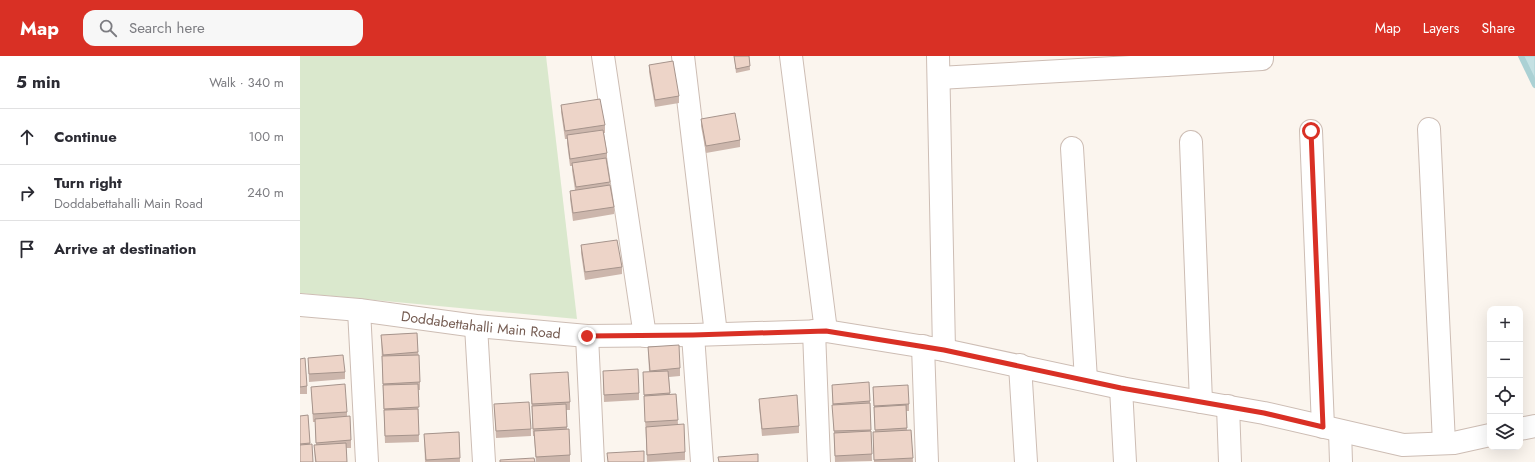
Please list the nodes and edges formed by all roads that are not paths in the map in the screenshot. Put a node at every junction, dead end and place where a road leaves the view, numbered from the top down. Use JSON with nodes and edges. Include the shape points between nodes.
{"nodes":[{"id":1,"x":603,"y":56,"type":"edge"},
{"id":2,"x":683,"y":56,"type":"edge"},
{"id":3,"x":791,"y":56,"type":"edge"},
{"id":4,"x":938,"y":56,"type":"edge"},
{"id":5,"x":1262,"y":56,"type":"edge"},
{"id":6,"x":1166,"y":60,"type":"edge"},
{"id":7,"x":1056,"y":64,"type":"edge"},
{"id":8,"x":939,"y":78,"type":"junction"},
{"id":9,"x":1429,"y":129,"type":"dead end"},
{"id":10,"x":1311,"y":131,"type":"dead end"},
{"id":11,"x":1191,"y":142,"type":"dead end"},
{"id":12,"x":1072,"y":148,"type":"dead end"},
{"id":13,"x":300,"y":305,"type":"edge"},
{"id":14,"x":359,"y":310,"type":"junction"},
{"id":15,"x":476,"y":326,"type":"junction"},
{"id":16,"x":820,"y":331,"type":"junction"},
{"id":17,"x":716,"y":334,"type":"junction"},
{"id":18,"x":693,"y":335,"type":"junction"},
{"id":19,"x":587,"y":336,"type":"junction"},
{"id":20,"x":645,"y":336,"type":"junction"},
{"id":21,"x":933,"y":348,"type":"junction"},
{"id":22,"x":1020,"y":365,"type":"junction"},
{"id":23,"x":1086,"y":380,"type":"junction"},
{"id":24,"x":1121,"y":388,"type":"junction"},
{"id":25,"x":1201,"y":402,"type":"junction"},
{"id":26,"x":1228,"y":406,"type":"junction"},
{"id":27,"x":1535,"y":426,"type":"edge"},
{"id":28,"x":1523,"y":428,"type":"edge"},
{"id":29,"x":1332,"y":429,"type":"junction"},
{"id":30,"x":1487,"y":436,"type":"edge"},
{"id":31,"x":1444,"y":443,"type":"junction"},
{"id":32,"x":367,"y":462,"type":"edge"},
{"id":33,"x":484,"y":462,"type":"edge"},
{"id":34,"x":592,"y":462,"type":"edge"},
{"id":35,"x":702,"y":462,"type":"edge"},
{"id":36,"x":819,"y":462,"type":"edge"},
{"id":37,"x":927,"y":462,"type":"edge"},
{"id":38,"x":1026,"y":462,"type":"edge"},
{"id":39,"x":1125,"y":462,"type":"edge"},
{"id":40,"x":1230,"y":462,"type":"edge"},
{"id":41,"x":1341,"y":462,"type":"edge"}],
"edges":[{"from":1,"to":20,"type":"street"},
{"from":2,"to":17,"type":"street"},
{"from":3,"to":16,"type":"street"},
{"from":4,"to":8,"type":"street"},
{"from":5,"to":6,"type":"street","via":[[1262,59]]},
{"from":6,"to":7,"type":"street"},
{"from":7,"to":8,"type":"street"},
{"from":8,"to":21,"type":"street"},
{"from":9,"to":31,"type":"street"},
{"from":10,"to":29,"type":"street"},
{"from":11,"to":25,"type":"street"},
{"from":12,"to":23,"type":"street"},
{"from":13,"to":14,"type":"street","name":"Doddabettahalli Main Road"},
{"from":14,"to":15,"type":"street","name":"Doddabettahalli Main Road"},
{"from":14,"to":32,"type":"street"},
{"from":15,"to":19,"type":"street","name":"Doddabettahalli Main Road"},
{"from":15,"to":33,"type":"street"},
{"from":16,"to":17,"type":"street","name":"Doddabettahalli Main Road"},
{"from":16,"to":21,"type":"street","name":"Doddabettahalli Main Road"},
{"from":16,"to":36,"type":"street"},
{"from":17,"to":18,"type":"street","name":"Doddabettahalli Main Road"},
{"from":18,"to":20,"type":"street","name":"Doddabettahalli Main Road"},
{"from":18,"to":35,"type":"street"},
{"from":19,"to":20,"type":"street","name":"Doddabettahalli Main Road"},
{"from":19,"to":34,"type":"street"},
{"from":21,"to":22,"type":"street","name":"Doddabettahalli Main Road"},
{"from":21,"to":37,"type":"street"},
{"from":22,"to":23,"type":"street","name":"Doddabettahalli Main Road"},
{"from":22,"to":38,"type":"street"},
{"from":23,"to":24,"type":"street","name":"Doddabettahalli Main Road"},
{"from":24,"to":25,"type":"street","name":"Doddabettahalli Main Road"},
{"from":24,"to":39,"type":"street"},
{"from":25,"to":26,"type":"street","name":"Doddabettahalli Main Road"},
{"from":26,"to":29,"type":"street","name":"Doddabettahalli Main Road"},
{"from":26,"to":40,"type":"street"},
{"from":27,"to":28,"type":"street"},
{"from":29,"to":31,"type":"street","name":"Doddabettahalli Main Road","via":[[1403,445]]},
{"from":29,"to":41,"type":"street"},
{"from":30,"to":31,"type":"street","name":"Doddabettahalli Main Road"}]}
